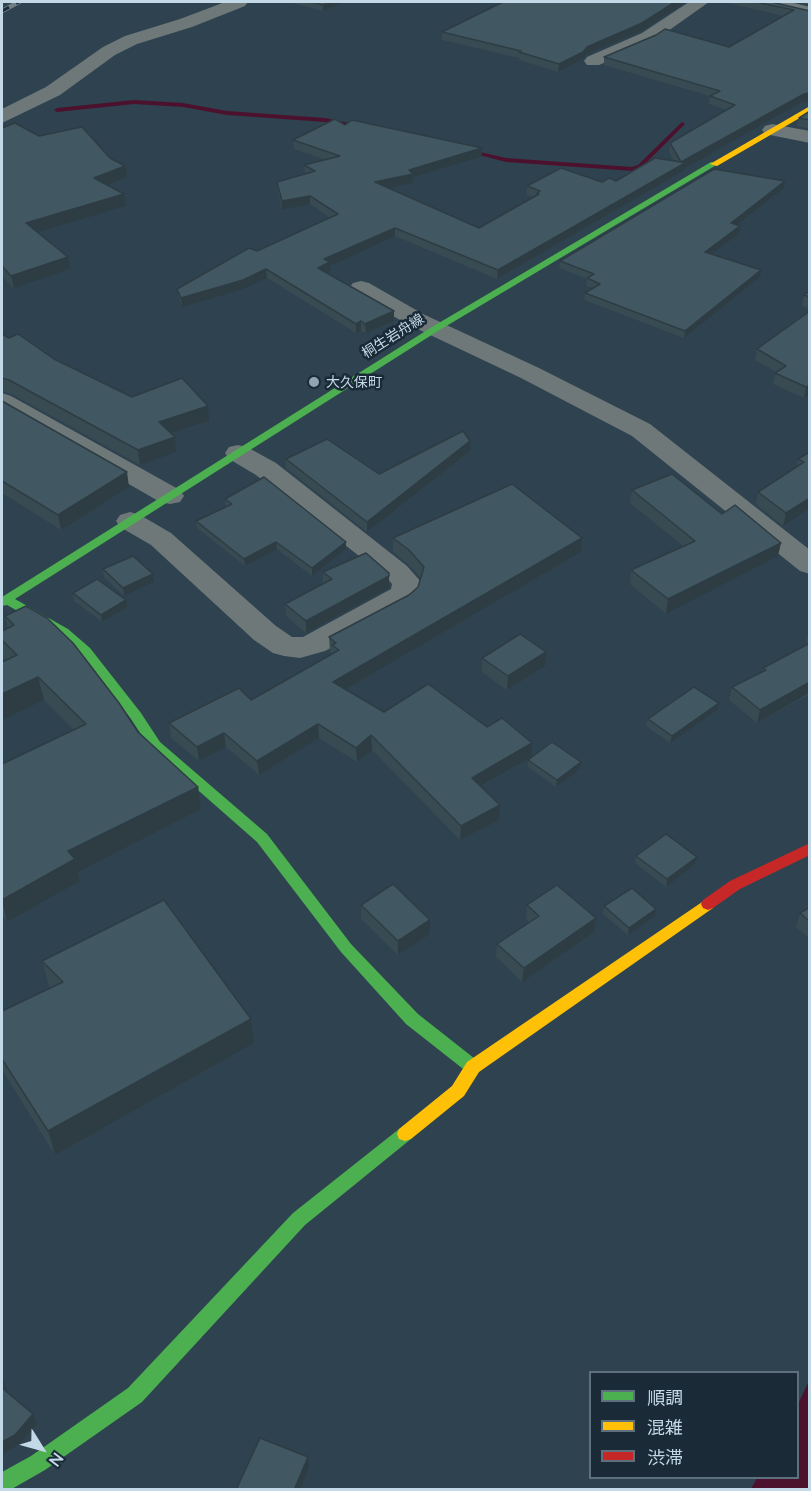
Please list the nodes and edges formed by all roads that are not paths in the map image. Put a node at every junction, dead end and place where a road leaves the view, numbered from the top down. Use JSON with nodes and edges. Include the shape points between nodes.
{"nodes":[{"id":1,"x":239,"y":2,"type":"edge"},
{"id":2,"x":700,"y":2,"type":"edge"},
{"id":3,"x":773,"y":2,"type":"edge"},
{"id":4,"x":810,"y":13,"type":"edge"},
{"id":5,"x":593,"y":61,"type":"dead end"},
{"id":6,"x":810,"y":108,"type":"edge"},
{"id":7,"x":2,"y":117,"type":"edge"},
{"id":8,"x":772,"y":130,"type":"junction"},
{"id":9,"x":810,"y":137,"type":"edge"},
{"id":10,"x":361,"y":288,"type":"dead end"},
{"id":11,"x":435,"y":329,"type":"junction"},
{"id":12,"x":2,"y":401,"type":"edge"},
{"id":13,"x":237,"y":453,"type":"junction"},
{"id":14,"x":170,"y":496,"type":"junction"},
{"id":15,"x":130,"y":521,"type":"junction"},
{"id":16,"x":810,"y":565,"type":"edge"},
{"id":17,"x":4,"y":601,"type":"edge"},
{"id":18,"x":810,"y":848,"type":"edge"},
{"id":19,"x":472,"y":1067,"type":"junction"},
{"id":20,"x":2,"y":1483,"type":"edge"}],
"edges":[{"from":1,"to":7,"type":"street","via":[[123,43],[53,91]]},
{"from":2,"to":5,"type":"street","via":[[648,37]]},
{"from":3,"to":4,"type":"street"},
{"from":6,"to":8,"type":"main road","name":"桐生岩舟線"},
{"from":8,"to":9,"type":"street"},
{"from":8,"to":11,"type":"main road","name":"桐生岩舟線"},
{"from":10,"to":11,"type":"street"},
{"from":11,"to":13,"type":"main road","name":"桐生岩舟線"},
{"from":11,"to":16,"type":"street","via":[[641,430]]},
{"from":12,"to":14,"type":"street"},
{"from":13,"to":14,"type":"main road","name":"桐生岩舟線"},
{"from":13,"to":15,"type":"street","via":[[266,469],[397,572],[408,584],[405,593],[314,644],[300,648],[284,646],[161,539]]},
{"from":14,"to":15,"type":"main road","name":"桐生岩舟線"},
{"from":15,"to":17,"type":"main road","name":"桐生岩舟線"},
{"from":17,"to":19,"type":"main road","via":[[64,632],[86,651],[155,746],[262,838],[346,948],[412,1019]]},
{"from":18,"to":19,"type":"main road","via":[[735,885]]},
{"from":19,"to":20,"type":"main road","via":[[458,1090],[300,1219],[135,1395],[38,1463]]}]}
